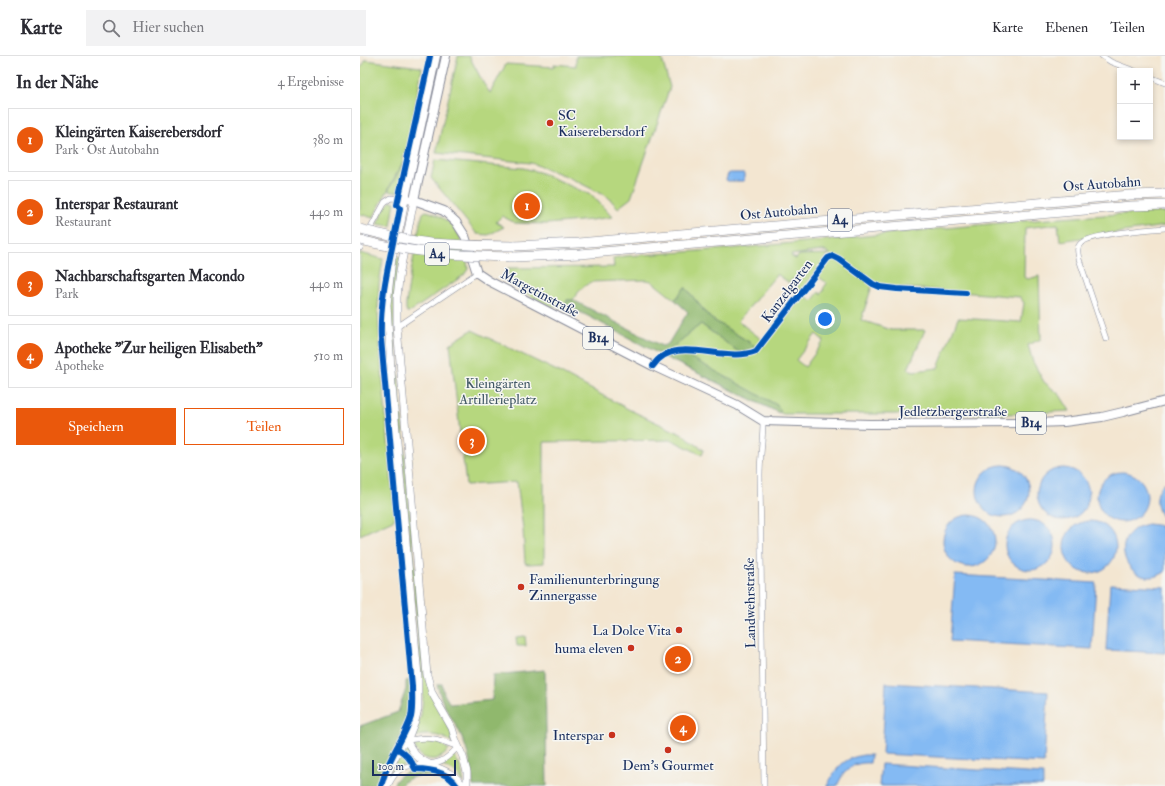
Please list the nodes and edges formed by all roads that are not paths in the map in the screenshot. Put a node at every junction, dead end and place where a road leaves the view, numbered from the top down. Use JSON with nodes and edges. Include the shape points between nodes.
{"nodes":[{"id":1,"x":436,"y":56,"type":"edge"},
{"id":2,"x":446,"y":56,"type":"edge"},
{"id":3,"x":1102,"y":56,"type":"edge"},
{"id":4,"x":1127,"y":68,"type":"edge"},
{"id":5,"x":1153,"y":78,"type":"edge"},
{"id":6,"x":1165,"y":83,"type":"edge"},
{"id":7,"x":1165,"y":194,"type":"edge"},
{"id":8,"x":405,"y":198,"type":"junction"},
{"id":9,"x":414,"y":200,"type":"junction"},
{"id":10,"x":1165,"y":205,"type":"edge"},
{"id":11,"x":1165,"y":228,"type":"edge"},
{"id":12,"x":360,"y":229,"type":"edge"},
{"id":13,"x":360,"y":240,"type":"edge"},
{"id":14,"x":360,"y":248,"type":"edge"},
{"id":15,"x":477,"y":273,"type":"junction"},
{"id":16,"x":966,"y":293,"type":"dead end"},
{"id":17,"x":397,"y":327,"type":"junction"},
{"id":18,"x":1106,"y":339,"type":"dead end"},
{"id":19,"x":653,"y":366,"type":"junction"},
{"id":20,"x":1165,"y":401,"type":"edge"},
{"id":21,"x":763,"y":421,"type":"junction"},
{"id":22,"x":407,"y":741,"type":"junction"},
{"id":23,"x":458,"y":747,"type":"junction"},
{"id":24,"x":430,"y":764,"type":"junction"},
{"id":25,"x":387,"y":786,"type":"edge"},
{"id":26,"x":463,"y":786,"type":"edge"},
{"id":27,"x":467,"y":786,"type":"edge"},
{"id":28,"x":764,"y":786,"type":"edge"}],
"edges":[{"from":1,"to":8,"type":"main road"},
{"from":2,"to":9,"type":"main road"},
{"from":3,"to":4,"type":"street"},
{"from":5,"to":6,"type":"street"},
{"from":7,"to":12,"type":"highway","name":"Ost Autobahn","number":"A4","bridge":true,"via":[[578,243],[514,246],[429,242]]},
{"from":8,"to":9,"type":"main road"},
{"from":8,"to":14,"type":"street","via":[[391,198],[386,202]]},
{"from":8,"to":22,"type":"main road","via":[[392,258],[387,305],[418,676],[418,709]]},
{"from":9,"to":15,"type":"main road","via":[[444,211],[456,222],[465,236]]},
{"from":9,"to":17,"type":"main road","via":[[400,272]]},
{"from":10,"to":13,"type":"highway","name":"Ost Autobahn","number":"A4","bridge":true,"via":[[580,254],[514,257],[428,253]]},
{"from":11,"to":18,"type":"street","via":[[1095,237],[1083,241],[1077,248]]},
{"from":15,"to":17,"type":"street"},
{"from":15,"to":19,"type":"main road","name":"Margetinstraße","number":"B14"},
{"from":16,"to":19,"type":"street","name":"Kanzelgarten","via":[[880,287],[833,256],[828,258],[756,351],[737,355],[690,350],[674,351],[661,356]]},
{"from":17,"to":23,"type":"main road","via":[[427,677],[432,693],[452,728]]},
{"from":19,"to":21,"type":"main road","name":"Margetinstraße","number":"B14","via":[[737,405]]},
{"from":20,"to":21,"type":"main road","name":"Jedletzbergerstraße","number":"B14","via":[[1102,417],[1035,423],[870,424]]},
{"from":21,"to":28,"type":"street","name":"Landwehrstraße","via":[[760,461]]},
{"from":22,"to":23,"type":"street","via":[[431,737]]},
{"from":22,"to":24,"type":"main road","via":[[414,754]]},
{"from":22,"to":25,"type":"street","via":[[386,779]]},
{"from":23,"to":24,"type":"street","via":[[449,756]]},
{"from":23,"to":27,"type":"main road","via":[[467,772]]},
{"from":24,"to":25,"type":"street","via":[[400,770]]},
{"from":24,"to":26,"type":"main road","via":[[449,772]]}]}
